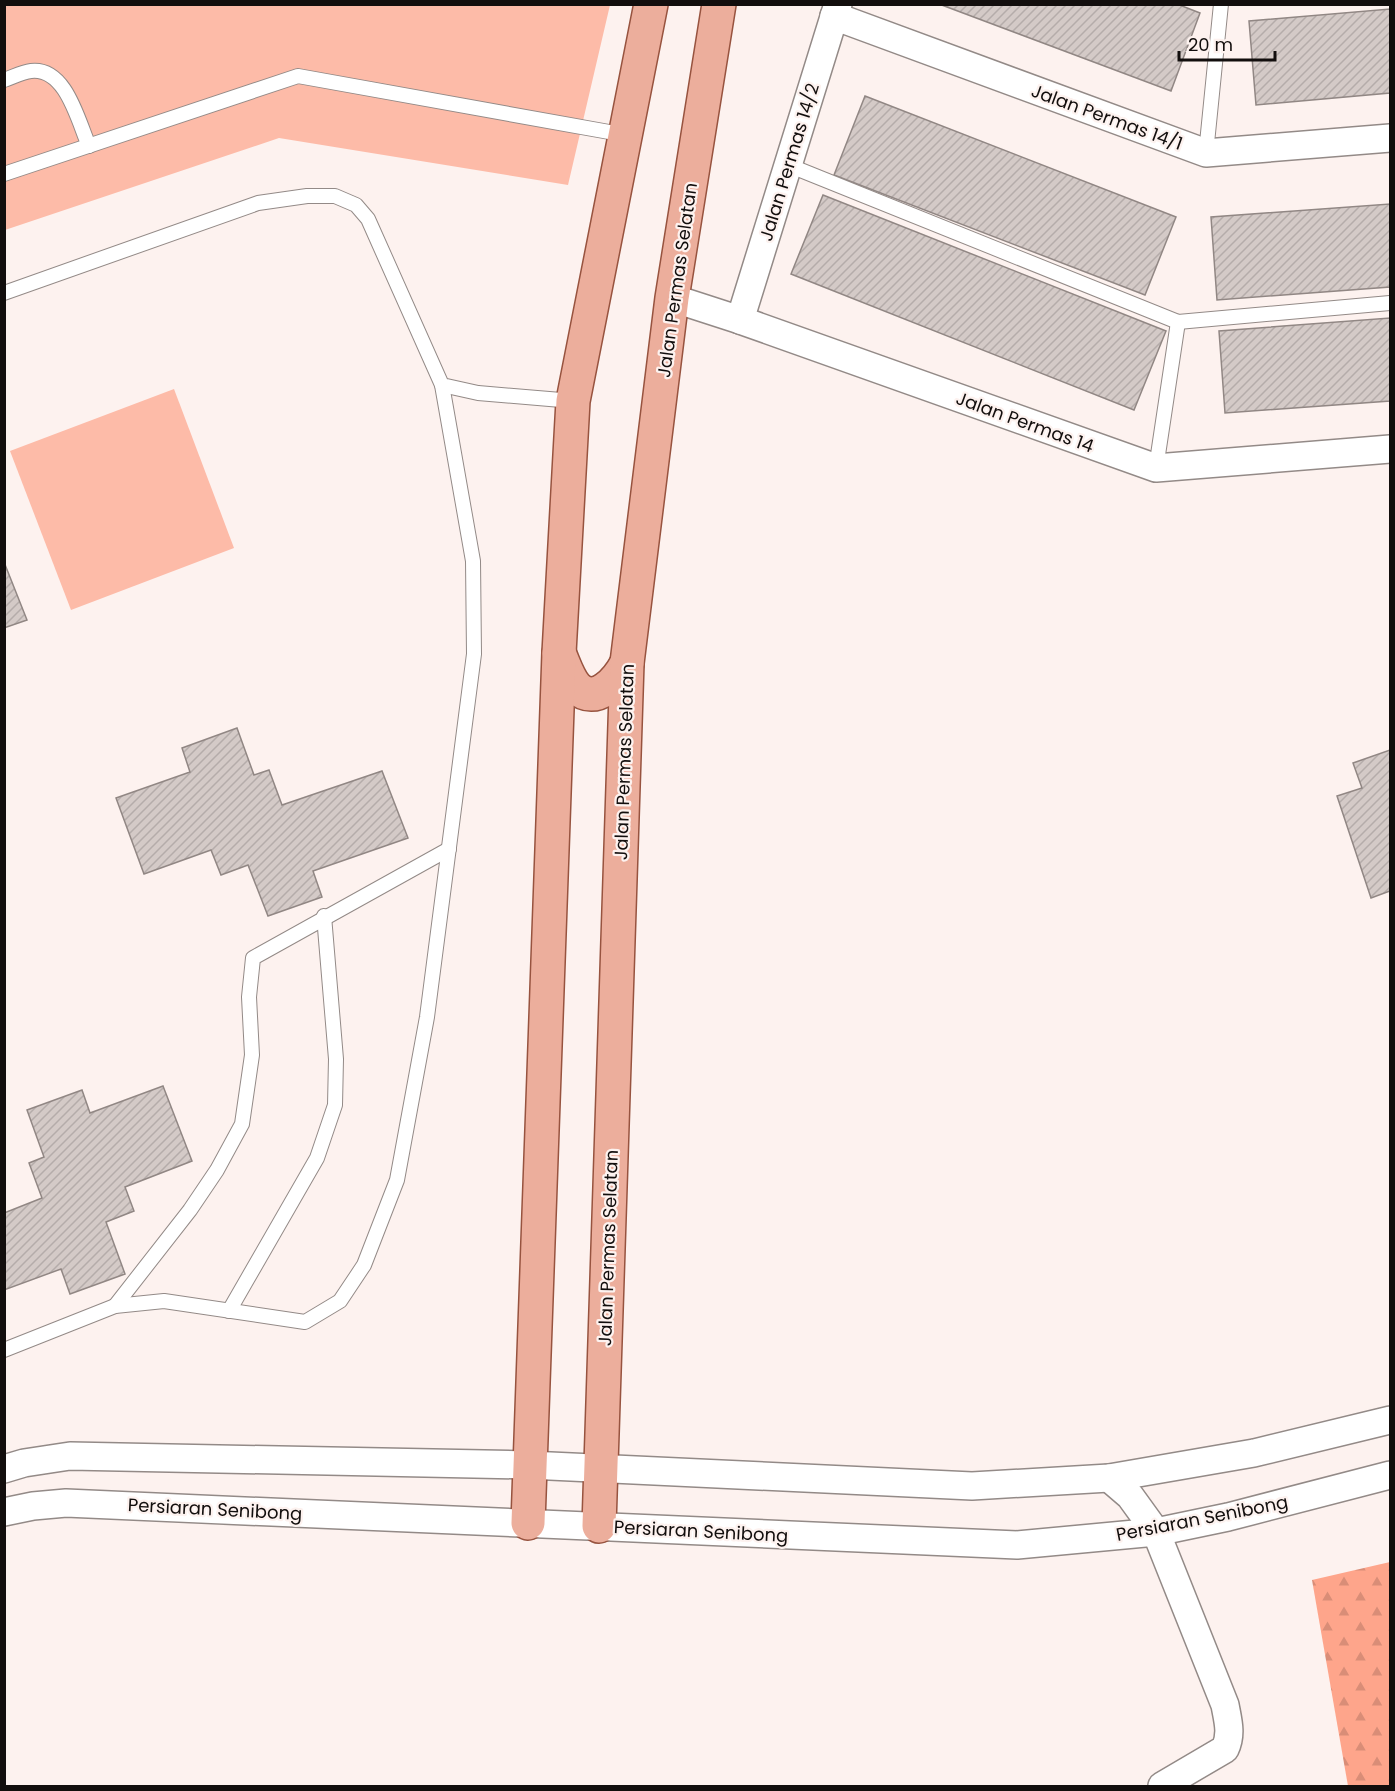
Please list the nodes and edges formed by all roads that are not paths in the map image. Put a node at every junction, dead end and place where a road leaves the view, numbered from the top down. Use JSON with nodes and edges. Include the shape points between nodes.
{"nodes":[{"id":1,"x":651,"y":4,"type":"edge"},
{"id":2,"x":719,"y":4,"type":"edge"},
{"id":3,"x":1221,"y":4,"type":"edge"},
{"id":4,"x":836,"y":10,"type":"edge"},
{"id":5,"x":4,"y":80,"type":"edge"},
{"id":6,"x":626,"y":135,"type":"junction"},
{"id":7,"x":1390,"y":138,"type":"edge"},
{"id":8,"x":89,"y":146,"type":"junction"},
{"id":9,"x":1206,"y":153,"type":"junction"},
{"id":10,"x":788,"y":165,"type":"junction"},
{"id":11,"x":4,"y":174,"type":"edge"},
{"id":12,"x":4,"y":292,"type":"edge"},
{"id":13,"x":672,"y":298,"type":"junction"},
{"id":14,"x":1390,"y":303,"type":"edge"},
{"id":15,"x":740,"y":320,"type":"junction"},
{"id":16,"x":1178,"y":322,"type":"junction"},
{"id":17,"x":442,"y":385,"type":"junction"},
{"id":18,"x":573,"y":401,"type":"junction"},
{"id":19,"x":1390,"y":449,"type":"edge"},
{"id":20,"x":1156,"y":468,"type":"junction"},
{"id":21,"x":559,"y":653,"type":"junction"},
{"id":22,"x":627,"y":663,"type":"junction"},
{"id":23,"x":449,"y":849,"type":"junction"},
{"id":24,"x":324,"y":916,"type":"junction"},
{"id":25,"x":115,"y":1306,"type":"junction"},
{"id":26,"x":229,"y":1311,"type":"junction"},
{"id":27,"x":4,"y":1350,"type":"edge"},
{"id":28,"x":1390,"y":1419,"type":"edge"},
{"id":29,"x":529,"y":1466,"type":"junction"},
{"id":30,"x":4,"y":1469,"type":"edge"},
{"id":31,"x":601,"y":1469,"type":"junction"},
{"id":32,"x":1390,"y":1475,"type":"edge"},
{"id":33,"x":1109,"y":1478,"type":"junction"},
{"id":34,"x":4,"y":1512,"type":"edge"},
{"id":35,"x":528,"y":1523,"type":"junction"},
{"id":36,"x":599,"y":1526,"type":"junction"},
{"id":37,"x":1156,"y":1532,"type":"junction"},
{"id":38,"x":1161,"y":1786,"type":"edge"}],
"edges":[{"from":1,"to":6,"type":"main road"},
{"from":2,"to":13,"type":"main road","name":"Jalan Permas Selatan"},
{"from":3,"to":9,"type":"lane"},
{"from":4,"to":9,"type":"street","name":"Jalan Permas 14/1"},
{"from":4,"to":10,"type":"street","name":"Jalan Permas 14/2"},
{"from":5,"to":8,"type":"lane","via":[[32,71],[51,74],[62,85]]},
{"from":6,"to":8,"type":"lane","via":[[298,76]]},
{"from":6,"to":18,"type":"main road"},
{"from":7,"to":9,"type":"street","name":"Jalan Permas 14/1"},
{"from":8,"to":11,"type":"lane"},
{"from":10,"to":15,"type":"street","name":"Jalan Permas 14/2"},
{"from":10,"to":16,"type":"lane"},
{"from":12,"to":17,"type":"lane","via":[[258,203],[335,196],[356,205],[368,219]]},
{"from":13,"to":15,"type":"street","name":"Jalan Permas 14"},
{"from":13,"to":22,"type":"main road","name":"Jalan Permas Selatan"},
{"from":14,"to":16,"type":"lane"},
{"from":15,"to":20,"type":"street","name":"Jalan Permas 14"},
{"from":16,"to":20,"type":"lane"},
{"from":17,"to":18,"type":"lane","via":[[478,393]]},
{"from":17,"to":23,"type":"lane","via":[[473,561],[474,654]]},
{"from":18,"to":21,"type":"main road"},
{"from":19,"to":20,"type":"street","name":"Jalan Permas 14"},
{"from":21,"to":22,"type":"main road","via":[[577,688],[590,694],[603,692]]},
{"from":21,"to":29,"type":"main road"},
{"from":22,"to":31,"type":"main road","name":"Jalan Permas Selatan"},
{"from":23,"to":24,"type":"lane"},
{"from":23,"to":26,"type":"lane","via":[[427,1017],[397,1180],[364,1265],[340,1301],[305,1322]]},
{"from":24,"to":25,"type":"lane","via":[[253,958],[249,997],[252,1055],[242,1124],[196,1202]]},
{"from":24,"to":26,"type":"lane","via":[[336,1059],[335,1105],[317,1158]]},
{"from":25,"to":26,"type":"lane","via":[[164,1301]]},
{"from":25,"to":27,"type":"lane"},
{"from":28,"to":33,"type":"street","via":[[1254,1453]]},
{"from":29,"to":30,"type":"street","via":[[70,1456]]},
{"from":29,"to":31,"type":"street"},
{"from":29,"to":35,"type":"main road"},
{"from":31,"to":33,"type":"street","via":[[972,1486]]},
{"from":31,"to":36,"type":"main road","name":"Jalan Permas Selatan"},
{"from":32,"to":37,"type":"street","name":"Persiaran Senibong"},
{"from":33,"to":37,"type":"street","via":[[1130,1496]]},
{"from":34,"to":35,"type":"street","name":"Persiaran Senibong","via":[[66,1503]]},
{"from":35,"to":36,"type":"street","name":"Persiaran Senibong"},
{"from":36,"to":37,"type":"street","name":"Persiaran Senibong","via":[[1017,1545]]},
{"from":37,"to":38,"type":"street","via":[[1225,1705],[1230,1730],[1225,1749],[1218,1755]]}]}
